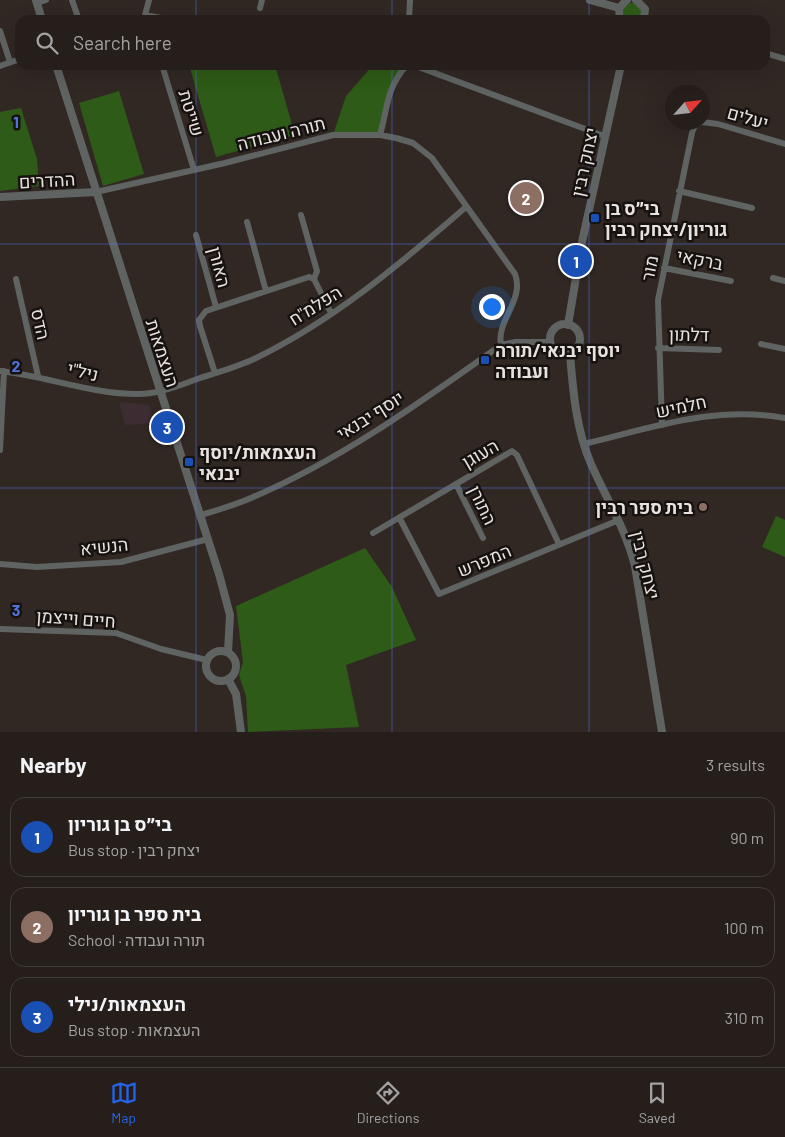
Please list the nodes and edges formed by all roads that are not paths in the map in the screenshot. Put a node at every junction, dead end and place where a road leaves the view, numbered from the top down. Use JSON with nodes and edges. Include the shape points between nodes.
{"nodes":[{"id":1,"x":46,"y":0,"type":"edge"},
{"id":2,"x":72,"y":0,"type":"edge"},
{"id":3,"x":149,"y":0,"type":"edge"},
{"id":4,"x":262,"y":0,"type":"edge"},
{"id":5,"x":410,"y":0,"type":"edge"},
{"id":6,"x":590,"y":0,"type":"edge"},
{"id":7,"x":627,"y":0,"type":"edge"},
{"id":8,"x":636,"y":0,"type":"edge"},
{"id":9,"x":37,"y":2,"type":"edge"},
{"id":10,"x":260,"y":8,"type":"dead end"},
{"id":11,"x":619,"y":8,"type":"junction"},
{"id":12,"x":41,"y":15,"type":"edge"},
{"id":13,"x":77,"y":15,"type":"edge"},
{"id":14,"x":145,"y":15,"type":"edge"},
{"id":15,"x":409,"y":15,"type":"edge"},
{"id":16,"x":620,"y":15,"type":"edge"},
{"id":17,"x":646,"y":15,"type":"edge"},
{"id":18,"x":0,"y":31,"type":"edge"},
{"id":19,"x":770,"y":54,"type":"edge"},
{"id":20,"x":785,"y":59,"type":"edge"},
{"id":21,"x":15,"y":60,"type":"edge"},
{"id":22,"x":10,"y":62,"type":"junction"},
{"id":23,"x":0,"y":66,"type":"edge"},
{"id":24,"x":58,"y":70,"type":"edge"},
{"id":25,"x":164,"y":70,"type":"edge"},
{"id":26,"x":402,"y":70,"type":"edge"},
{"id":27,"x":426,"y":70,"type":"edge"},
{"id":28,"x":620,"y":70,"type":"edge"},
{"id":29,"x":710,"y":123,"type":"edge"},
{"id":30,"x":693,"y":130,"type":"edge"},
{"id":31,"x":380,"y":135,"type":"junction"},
{"id":32,"x":604,"y":136,"type":"junction"},
{"id":33,"x":785,"y":144,"type":"edge"},
{"id":34,"x":194,"y":170,"type":"junction"},
{"id":35,"x":680,"y":191,"type":"junction"},
{"id":36,"x":96,"y":192,"type":"junction"},
{"id":37,"x":0,"y":197,"type":"edge"},
{"id":38,"x":466,"y":207,"type":"junction"},
{"id":39,"x":752,"y":208,"type":"dead end"},
{"id":40,"x":301,"y":215,"type":"dead end"},
{"id":41,"x":247,"y":222,"type":"dead end"},
{"id":42,"x":196,"y":235,"type":"dead end"},
{"id":43,"x":664,"y":268,"type":"junction"},
{"id":44,"x":773,"y":278,"type":"dead end"},
{"id":45,"x":16,"y":279,"type":"dead end"},
{"id":46,"x":314,"y":279,"type":"junction"},
{"id":47,"x":731,"y":280,"type":"dead end"},
{"id":48,"x":785,"y":281,"type":"edge"},
{"id":49,"x":266,"y":291,"type":"junction"},
{"id":50,"x":216,"y":307,"type":"junction"},
{"id":51,"x":331,"y":313,"type":"junction"},
{"id":52,"x":568,"y":325,"type":"junction"},
{"id":53,"x":550,"y":342,"type":"junction"},
{"id":54,"x":761,"y":344,"type":"dead end"},
{"id":55,"x":501,"y":345,"type":"junction"},
{"id":56,"x":658,"y":348,"type":"junction"},
{"id":57,"x":785,"y":349,"type":"edge"},
{"id":58,"x":718,"y":350,"type":"dead end"},
{"id":59,"x":570,"y":354,"type":"junction"},
{"id":60,"x":2,"y":371,"type":"edge"},
{"id":61,"x":215,"y":373,"type":"junction"},
{"id":62,"x":38,"y":376,"type":"junction"},
{"id":63,"x":160,"y":392,"type":"junction"},
{"id":64,"x":785,"y":418,"type":"edge"},
{"id":65,"x":662,"y":426,"type":"junction"},
{"id":66,"x":584,"y":444,"type":"junction"},
{"id":67,"x":0,"y":450,"type":"edge"},
{"id":68,"x":456,"y":484,"type":"junction"},
{"id":69,"x":201,"y":516,"type":"junction"},
{"id":70,"x":400,"y":518,"type":"junction"},
{"id":71,"x":619,"y":520,"type":"junction"},
{"id":72,"x":373,"y":533,"type":"dead end"},
{"id":73,"x":208,"y":538,"type":"junction"},
{"id":74,"x":482,"y":538,"type":"dead end"},
{"id":75,"x":559,"y":544,"type":"junction"},
{"id":76,"x":0,"y":564,"type":"edge"},
{"id":77,"x":0,"y":629,"type":"edge"},
{"id":78,"x":228,"y":652,"type":"junction"},
{"id":79,"x":207,"y":660,"type":"junction"},
{"id":80,"x":228,"y":679,"type":"junction"},
{"id":81,"x":241,"y":732,"type":"edge"},
{"id":82,"x":662,"y":732,"type":"edge"}],
"edges":[{"from":1,"to":9,"type":"street"},
{"from":2,"to":13,"type":"street"},
{"from":3,"to":14,"type":"street"},
{"from":4,"to":10,"type":"street"},
{"from":5,"to":15,"type":"street"},
{"from":6,"to":11,"type":"street"},
{"from":7,"to":11,"type":"street"},
{"from":8,"to":17,"type":"street","via":[[645,8]]},
{"from":9,"to":12,"type":"street"},
{"from":11,"to":16,"type":"street"},
{"from":18,"to":22,"type":"street"},
{"from":19,"to":20,"type":"street"},
{"from":21,"to":22,"type":"street"},
{"from":22,"to":23,"type":"street"},
{"from":24,"to":36,"type":"street","name":"העצמאות"},
{"from":25,"to":34,"type":"street","name":"שייטת"},
{"from":26,"to":31,"type":"street","via":[[390,90]]},
{"from":27,"to":32,"type":"street"},
{"from":28,"to":32,"type":"street","name":"יצחק רבין"},
{"from":29,"to":33,"type":"street","name":"יעלים"},
{"from":30,"to":35,"type":"street","name":"מור"},
{"from":31,"to":34,"type":"street","name":"תורה ועבודה","via":[[333,135]]},
{"from":31,"to":38,"type":"street","name":"תורה ועבודה","via":[[413,143],[423,150]]},
{"from":32,"to":52,"type":"street","name":"יצחק רבין"},
{"from":34,"to":36,"type":"street","name":"תורה ועבודה"},
{"from":35,"to":39,"type":"street"},
{"from":35,"to":43,"type":"street","name":"מור"},
{"from":36,"to":37,"type":"street","name":"ההדרים"},
{"from":36,"to":63,"type":"street","name":"העצמאות"},
{"from":38,"to":51,"type":"street","name":"הפלמ\"ח","via":[[408,258]]},
{"from":38,"to":55,"type":"street","name":"תורה ועבודה","via":[[518,281],[518,290],[500,330]]},
{"from":40,"to":46,"type":"street","via":[[316,271]]},
{"from":41,"to":49,"type":"street"},
{"from":42,"to":50,"type":"street","name":"האורן"},
{"from":43,"to":47,"type":"street","name":"ברקאי"},
{"from":43,"to":56,"type":"street","name":"מור","via":[[658,300]]},
{"from":44,"to":48,"type":"street"},
{"from":45,"to":62,"type":"street","name":"הדס"},
{"from":46,"to":49,"type":"street","name":"האורן","via":[[309,277]]},
{"from":46,"to":51,"type":"street"},
{"from":49,"to":50,"type":"street","name":"האורן"},
{"from":50,"to":61,"type":"street","name":"האורן","via":[[206,311],[199,320]]},
{"from":51,"to":61,"type":"street","name":"הפלמ\"ח","via":[[253,359]]},
{"from":52,"to":53,"type":"street","via":[[554,328]]},
{"from":52,"to":59,"type":"street","via":[[579,336],[578,347]]},
{"from":53,"to":55,"type":"street","name":"יוסף יבנאי"},
{"from":53,"to":59,"type":"street","via":[[557,353]]},
{"from":54,"to":57,"type":"street"},
{"from":55,"to":69,"type":"street","name":"יוסף יבנאי","via":[[348,447],[251,498]]},
{"from":56,"to":58,"type":"street","name":"דלתון"},
{"from":56,"to":65,"type":"street","name":"מור"},
{"from":59,"to":66,"type":"street","name":"יצחק רבין","via":[[573,394]]},
{"from":60,"to":62,"type":"street","name":"ניל\"י"},
{"from":60,"to":67,"type":"street"},
{"from":61,"to":63,"type":"street","name":"הפלמ\"ח"},
{"from":62,"to":63,"type":"street","name":"ניל\"י","via":[[108,392]]},
{"from":63,"to":69,"type":"street","name":"העצמאות"},
{"from":64,"to":65,"type":"street","name":"חלמיש","via":[[723,414]]},
{"from":65,"to":66,"type":"street","name":"חלמיש"},
{"from":66,"to":71,"type":"street","name":"יצחק רבין"},
{"from":68,"to":70,"type":"street","name":"העוגן"},
{"from":68,"to":74,"type":"street","name":"התורן"},
{"from":68,"to":75,"type":"street","name":"העוגן","via":[[512,451],[517,455]]},
{"from":69,"to":73,"type":"street","name":"העצמאות"},
{"from":70,"to":72,"type":"street","name":"העוגן"},
{"from":70,"to":75,"type":"street","name":"המפרש","via":[[439,594]]},
{"from":71,"to":75,"type":"street","name":"המפרש"},
{"from":71,"to":82,"type":"street","name":"יצחק רבין","via":[[635,566]]},
{"from":73,"to":76,"type":"street","name":"הנשיא","via":[[122,562],[37,566]]},
{"from":73,"to":78,"type":"street","name":"העצמאות","via":[[228,605]]},
{"from":77,"to":79,"type":"street","name":"חיים וייצמן","via":[[116,633],[161,649]]},
{"from":78,"to":79,"type":"street","via":[[214,652]]},
{"from":78,"to":80,"type":"street","via":[[235,659],[236,668]]},
{"from":79,"to":80,"type":"street","via":[[206,669],[211,677],[219,681]]},
{"from":80,"to":81,"type":"street","via":[[236,694]]}]}
